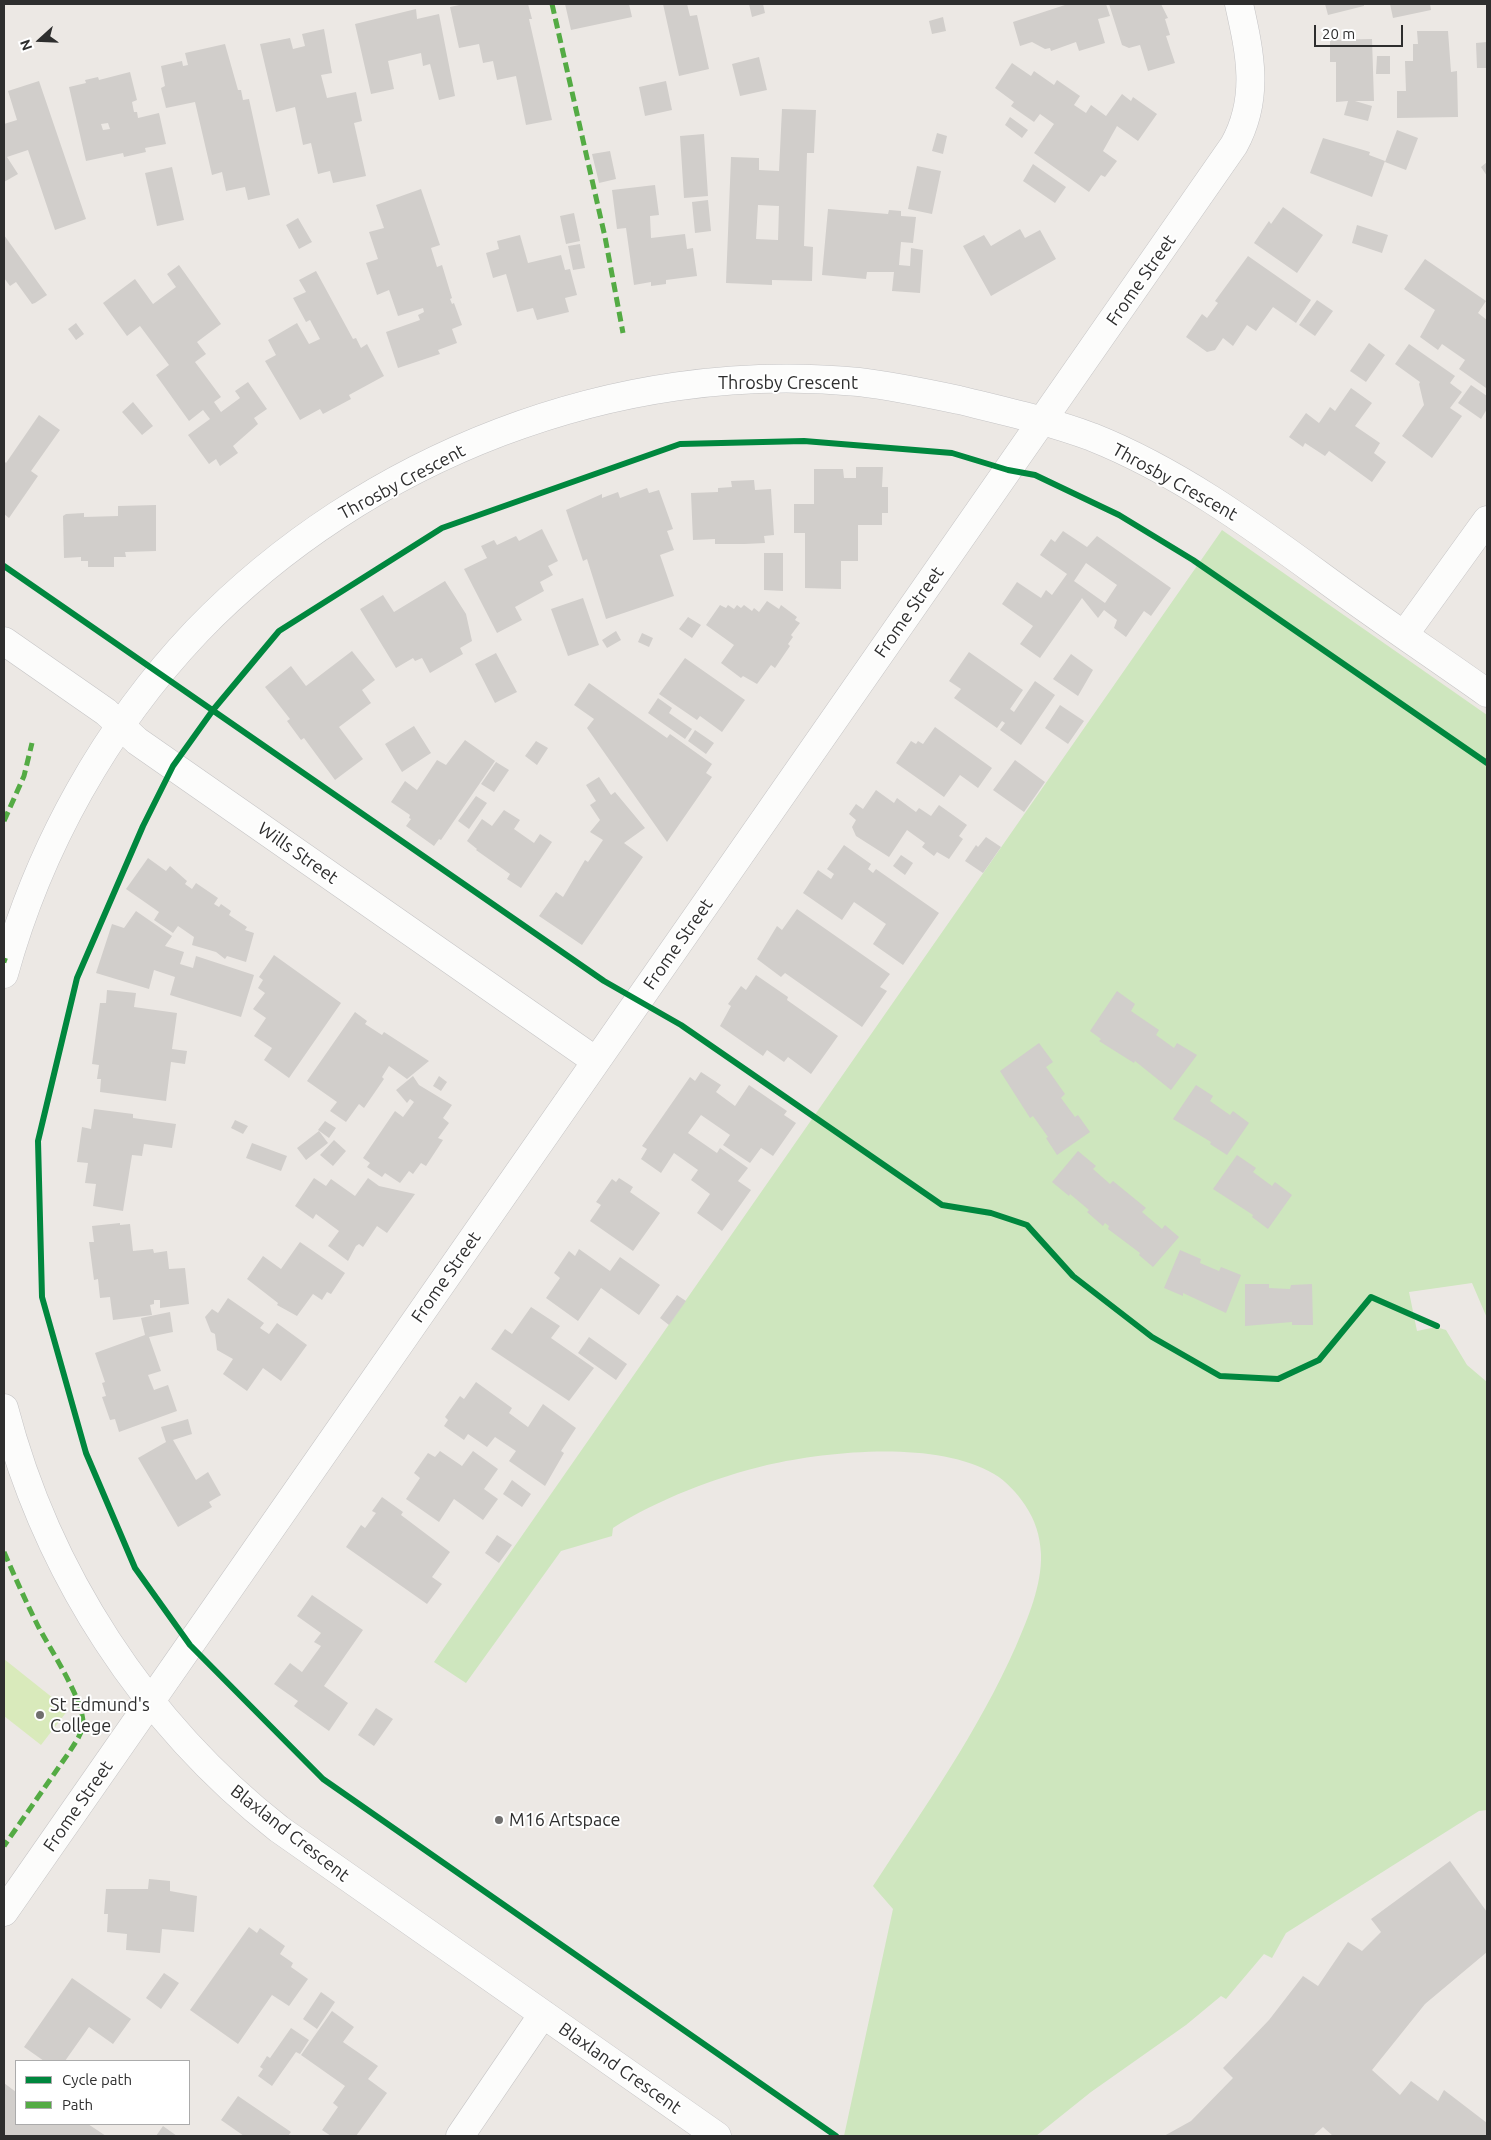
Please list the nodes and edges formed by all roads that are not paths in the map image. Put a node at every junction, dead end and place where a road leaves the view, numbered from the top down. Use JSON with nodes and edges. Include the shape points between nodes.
{"nodes":[{"id":1,"x":1239,"y":4,"type":"edge"},
{"id":2,"x":1043,"y":421,"type":"junction"},
{"id":3,"x":1487,"y":520,"type":"edge"},
{"id":4,"x":1404,"y":635,"type":"junction"},
{"id":5,"x":4,"y":640,"type":"edge"},
{"id":6,"x":1487,"y":693,"type":"edge"},
{"id":7,"x":120,"y":726,"type":"junction"},
{"id":8,"x":4,"y":974,"type":"edge"},
{"id":9,"x":596,"y":1061,"type":"junction"},
{"id":10,"x":4,"y":1408,"type":"edge"},
{"id":11,"x":151,"y":1699,"type":"junction"},
{"id":12,"x":4,"y":1912,"type":"edge"},
{"id":13,"x":543,"y":2014,"type":"junction"},
{"id":14,"x":460,"y":2136,"type":"edge"},
{"id":15,"x":717,"y":2136,"type":"edge"}],
"edges":[{"from":1,"to":2,"type":"street","name":"Frome Street","via":[[1252,82],[1242,131]]},
{"from":2,"to":4,"type":"street","name":"Throsby Crescent","via":[[1114,447],[1219,504]]},
{"from":2,"to":7,"type":"street","name":"Throsby Crescent","via":[[1001,409],[880,385],[828,380],[769,380],[708,383],[650,391],[573,408],[515,426],[395,481],[276,559],[191,638]]},
{"from":2,"to":9,"type":"street","name":"Frome Street"},
{"from":3,"to":4,"type":"street"},
{"from":4,"to":6,"type":"street","name":"Throsby Crescent"},
{"from":5,"to":7,"type":"street","name":"Wills Street","via":[[106,712]]},
{"from":7,"to":8,"type":"street","via":[[46,853],[26,900]]},
{"from":7,"to":9,"type":"street","name":"Wills Street"},
{"from":9,"to":11,"type":"street","name":"Frome Street"},
{"from":10,"to":11,"type":"street","name":"Blaxland Crescent","via":[[29,1491],[68,1577],[98,1628]]},
{"from":11,"to":12,"type":"street","name":"Frome Street"},
{"from":11,"to":13,"type":"street","name":"Blaxland Crescent","via":[[193,1750],[255,1810]]},
{"from":13,"to":14,"type":"street"},
{"from":13,"to":15,"type":"street","name":"Blaxland Crescent"}]}
